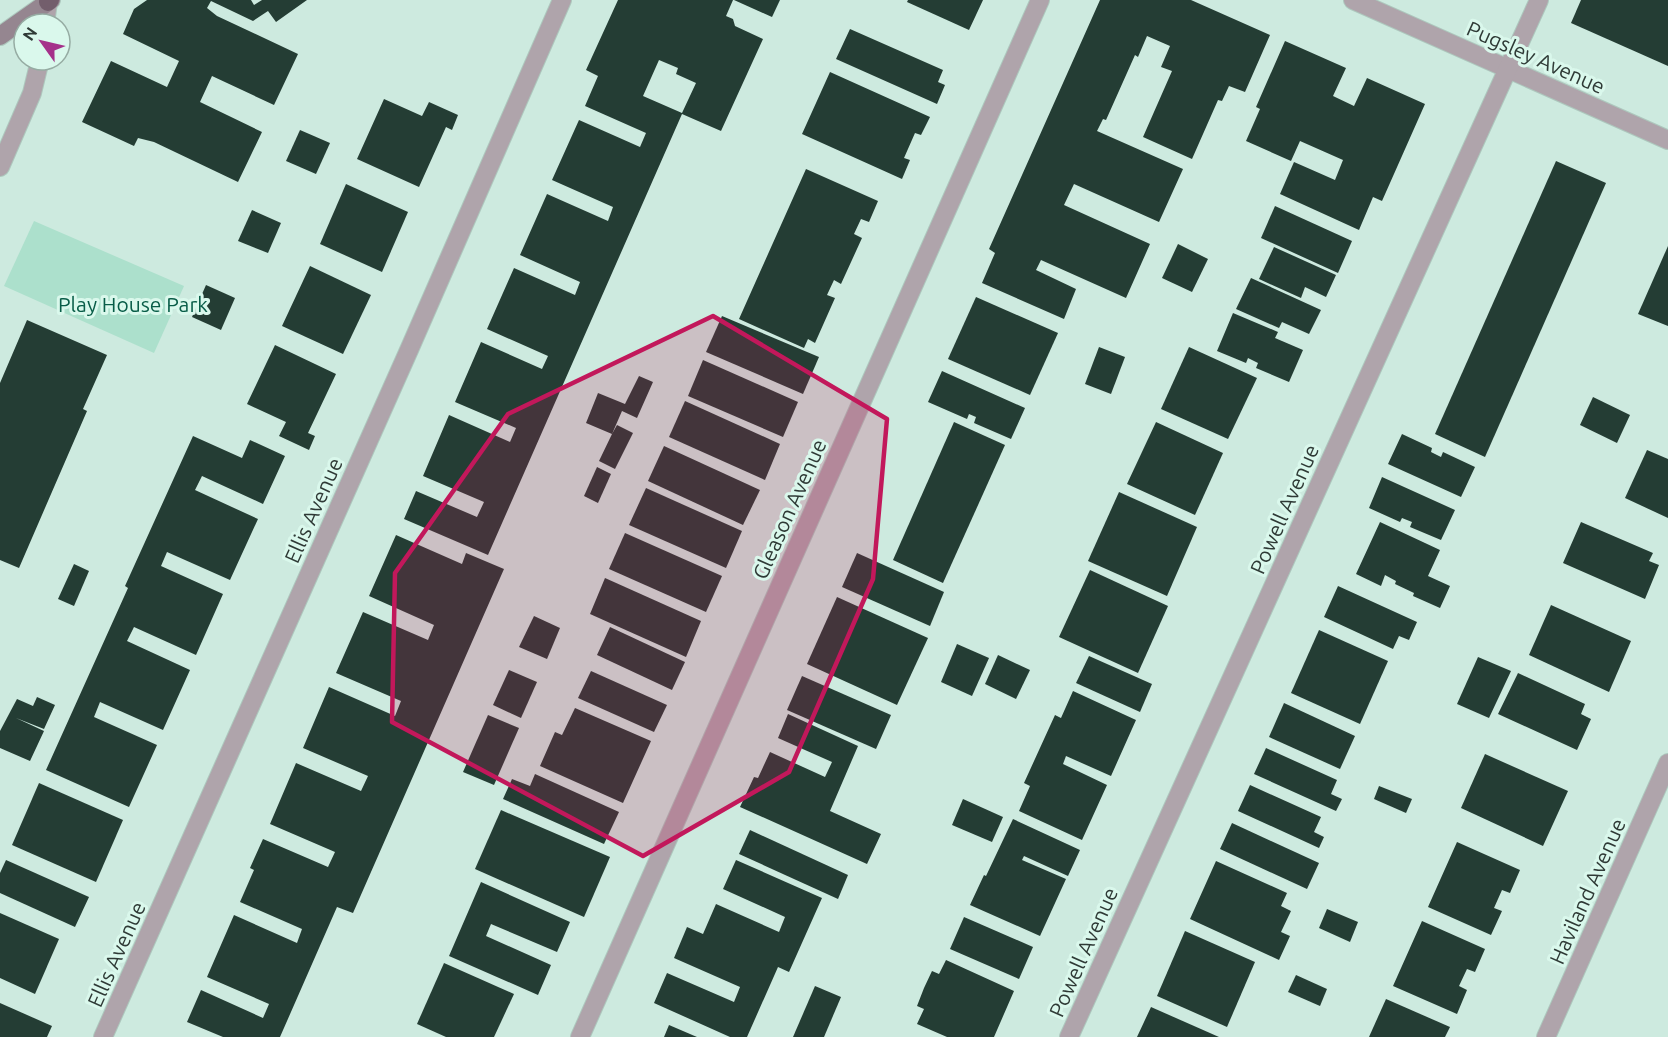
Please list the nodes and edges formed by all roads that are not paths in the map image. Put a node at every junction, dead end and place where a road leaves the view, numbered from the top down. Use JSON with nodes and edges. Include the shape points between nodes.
{"nodes":[{"id":1,"x":562,"y":0,"type":"edge"},
{"id":2,"x":1040,"y":0,"type":"edge"},
{"id":3,"x":1353,"y":0,"type":"edge"},
{"id":4,"x":1539,"y":0,"type":"edge"},
{"id":5,"x":50,"y":1,"type":"edge"},
{"id":6,"x":0,"y":36,"type":"edge"},
{"id":7,"x":1509,"y":70,"type":"junction"},
{"id":8,"x":37,"y":72,"type":"edge"},
{"id":9,"x":1668,"y":140,"type":"edge"},
{"id":10,"x":0,"y":167,"type":"edge"},
{"id":11,"x":1668,"y":763,"type":"edge"},
{"id":12,"x":103,"y":1037,"type":"edge"},
{"id":13,"x":580,"y":1037,"type":"edge"},
{"id":14,"x":1069,"y":1037,"type":"edge"},
{"id":15,"x":1546,"y":1037,"type":"edge"}],
"edges":[{"from":1,"to":12,"type":"street","name":"Ellis Avenue"},
{"from":2,"to":13,"type":"street","name":"Gleason Avenue"},
{"from":3,"to":7,"type":"street","name":"Pugsley Avenue"},
{"from":4,"to":7,"type":"street","name":"Powell Avenue"},
{"from":5,"to":6,"type":"main road"},
{"from":7,"to":9,"type":"street","name":"Pugsley Avenue"},
{"from":7,"to":14,"type":"street","name":"Powell Avenue"},
{"from":8,"to":10,"type":"street"},
{"from":11,"to":15,"type":"street","name":"Haviland Avenue"}]}
